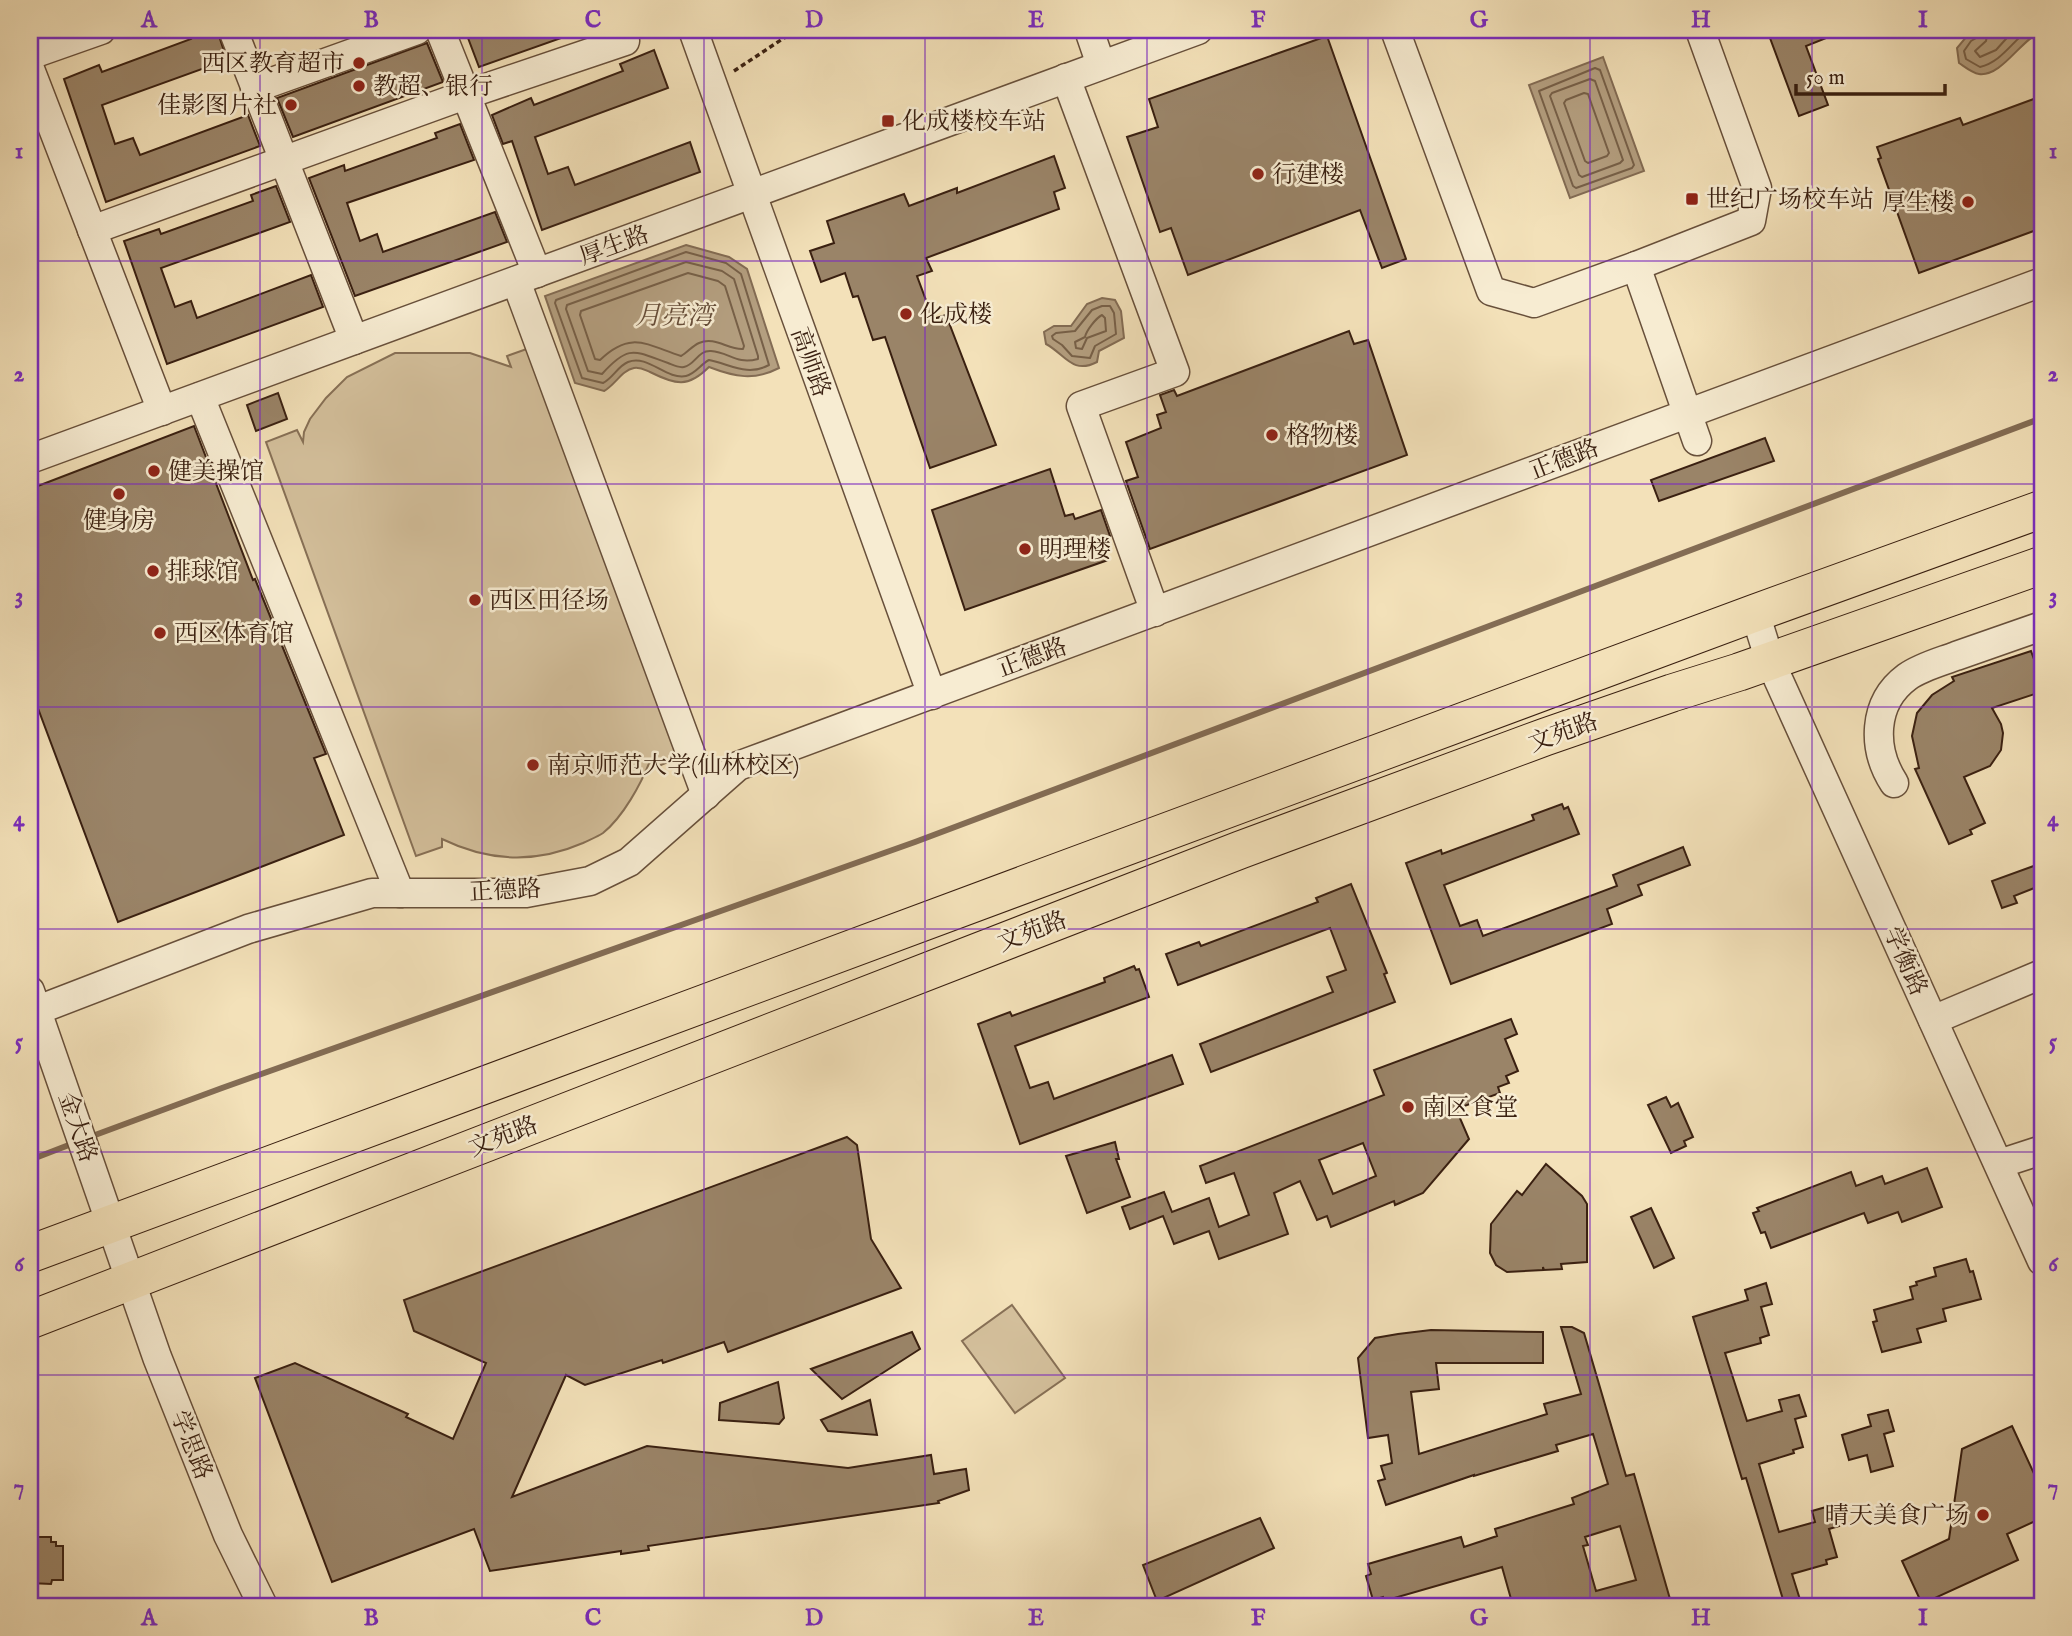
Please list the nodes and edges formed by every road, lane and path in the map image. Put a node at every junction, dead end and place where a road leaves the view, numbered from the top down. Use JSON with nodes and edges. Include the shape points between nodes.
{"nodes":[{"id":1,"x":101,"y":30,"type":"edge"},
{"id":2,"x":233,"y":30,"type":"edge"},
{"id":3,"x":417,"y":30,"type":"edge"},
{"id":4,"x":440,"y":30,"type":"edge"},
{"id":5,"x":693,"y":30,"type":"edge"},
{"id":6,"x":796,"y":30,"type":"edge"},
{"id":7,"x":1089,"y":30,"type":"edge"},
{"id":8,"x":1198,"y":30,"type":"edge"},
{"id":9,"x":1395,"y":30,"type":"edge"},
{"id":10,"x":1700,"y":30,"type":"edge"},
{"id":11,"x":625,"y":41,"type":"dead end"},
{"id":12,"x":30,"y":55,"type":"edge"},
{"id":13,"x":1101,"y":65,"type":"junction"},
{"id":14,"x":30,"y":69,"type":"edge"},
{"id":15,"x":1066,"y":78,"type":"junction"},
{"id":16,"x":712,"y":86,"type":"junction"},
{"id":17,"x":255,"y":88,"type":"junction"},
{"id":18,"x":465,"y":96,"type":"junction"},
{"id":19,"x":283,"y":160,"type":"junction"},
{"id":20,"x":750,"y":194,"type":"junction"},
{"id":21,"x":92,"y":230,"type":"junction"},
{"id":22,"x":1636,"y":266,"type":"junction"},
{"id":23,"x":526,"y":277,"type":"junction"},
{"id":24,"x":2042,"y":282,"type":"edge"},
{"id":25,"x":354,"y":340,"type":"junction"},
{"id":26,"x":200,"y":397,"type":"junction"},
{"id":27,"x":162,"y":411,"type":"junction"},
{"id":28,"x":1686,"y":413,"type":"junction"},
{"id":29,"x":1697,"y":441,"type":"dead end"},
{"id":30,"x":30,"y":459,"type":"edge"},
{"id":31,"x":2042,"y":509,"type":"edge"},
{"id":32,"x":2042,"y":565,"type":"edge"},
{"id":33,"x":1155,"y":612,"type":"junction"},
{"id":34,"x":1755,"y":613,"type":"junction"},
{"id":35,"x":2042,"y":626,"type":"edge"},
{"id":36,"x":1770,"y":661,"type":"junction"},
{"id":37,"x":932,"y":695,"type":"junction"},
{"id":38,"x":1894,"y":783,"type":"dead end"},
{"id":39,"x":706,"y":794,"type":"junction"},
{"id":40,"x":400,"y":892,"type":"junction"},
{"id":41,"x":2042,"y":974,"type":"edge"},
{"id":42,"x":32,"y":1005,"type":"edge"},
{"id":43,"x":1933,"y":1020,"type":"junction"},
{"id":44,"x":2042,"y":1150,"type":"edge"},
{"id":45,"x":1999,"y":1164,"type":"junction"},
{"id":46,"x":112,"y":1224,"type":"junction"},
{"id":47,"x":30,"y":1255,"type":"edge"},
{"id":48,"x":2042,"y":1261,"type":"edge"},
{"id":49,"x":131,"y":1280,"type":"junction"},
{"id":50,"x":30,"y":1320,"type":"edge"},
{"id":51,"x":263,"y":1606,"type":"edge"}],
"edges":[{"from":1,"to":12,"type":"street"},
{"from":2,"to":17,"type":"street"},
{"from":3,"to":17,"type":"street"},
{"from":4,"to":18,"type":"street"},
{"from":5,"to":16,"type":"street","name":"高师路"},
{"from":6,"to":16,"type":"path"},
{"from":7,"to":13,"type":"street"},
{"from":8,"to":13,"type":"street","name":"厚生路"},
{"from":9,"to":22,"type":"street","via":[[1491,290],[1534,303]]},
{"from":10,"to":22,"type":"street","via":[[1757,188],[1751,221]]},
{"from":11,"to":18,"type":"street"},
{"from":13,"to":15,"type":"street","name":"厚生路"},
{"from":14,"to":21,"type":"street"},
{"from":15,"to":20,"type":"street","name":"厚生路"},
{"from":15,"to":33,"type":"street","via":[[1175,372],[1081,406]]},
{"from":16,"to":20,"type":"street","name":"高师路"},
{"from":17,"to":19,"type":"street"},
{"from":18,"to":19,"type":"street"},
{"from":18,"to":23,"type":"street"},
{"from":19,"to":21,"type":"street"},
{"from":19,"to":25,"type":"street"},
{"from":20,"to":23,"type":"street","name":"厚生路"},
{"from":20,"to":37,"type":"street","name":"高师路"},
{"from":21,"to":27,"type":"street"},
{"from":22,"to":28,"type":"street"},
{"from":23,"to":25,"type":"street","name":"厚生路"},
{"from":23,"to":39,"type":"street"},
{"from":24,"to":28,"type":"street","name":"正德路"},
{"from":25,"to":26,"type":"street","name":"厚生路"},
{"from":26,"to":27,"type":"street","name":"厚生路"},
{"from":26,"to":40,"type":"street"},
{"from":27,"to":30,"type":"street","name":"厚生路"},
{"from":28,"to":29,"type":"street"},
{"from":28,"to":33,"type":"street","name":"正德路"},
{"from":31,"to":34,"type":"main road","name":"文苑路"},
{"from":32,"to":36,"type":"main road","name":"文苑路"},
{"from":33,"to":37,"type":"street","name":"正德路"},
{"from":34,"to":36,"type":"street","name":"学衡路"},
{"from":34,"to":46,"type":"main road","name":"文苑路"},
{"from":35,"to":38,"type":"street","via":[[1919,670],[1897,687],[1883,709],[1878,740],[1885,769]]},
{"from":36,"to":43,"type":"street","name":"学衡路"},
{"from":36,"to":49,"type":"main road","name":"文苑路","via":[[1240,850]]},
{"from":37,"to":39,"type":"street","name":"正德路","via":[[738,766]]},
{"from":39,"to":40,"type":"street","name":"正德路","via":[[629,862],[590,881],[526,892]]},
{"from":40,"to":42,"type":"street","name":"正德路","via":[[372,892],[248,929]]},
{"from":41,"to":43,"type":"street"},
{"from":42,"to":46,"type":"street","name":"金大路"},
{"from":43,"to":45,"type":"street","name":"学衡路"},
{"from":44,"to":45,"type":"street"},
{"from":45,"to":48,"type":"street","name":"学衡路"},
{"from":46,"to":47,"type":"main road","name":"文苑路"},
{"from":46,"to":49,"type":"street","name":"金大路"},
{"from":49,"to":50,"type":"main road","name":"文苑路"},
{"from":49,"to":51,"type":"street","name":"学思路","via":[[228,1535]]}]}
